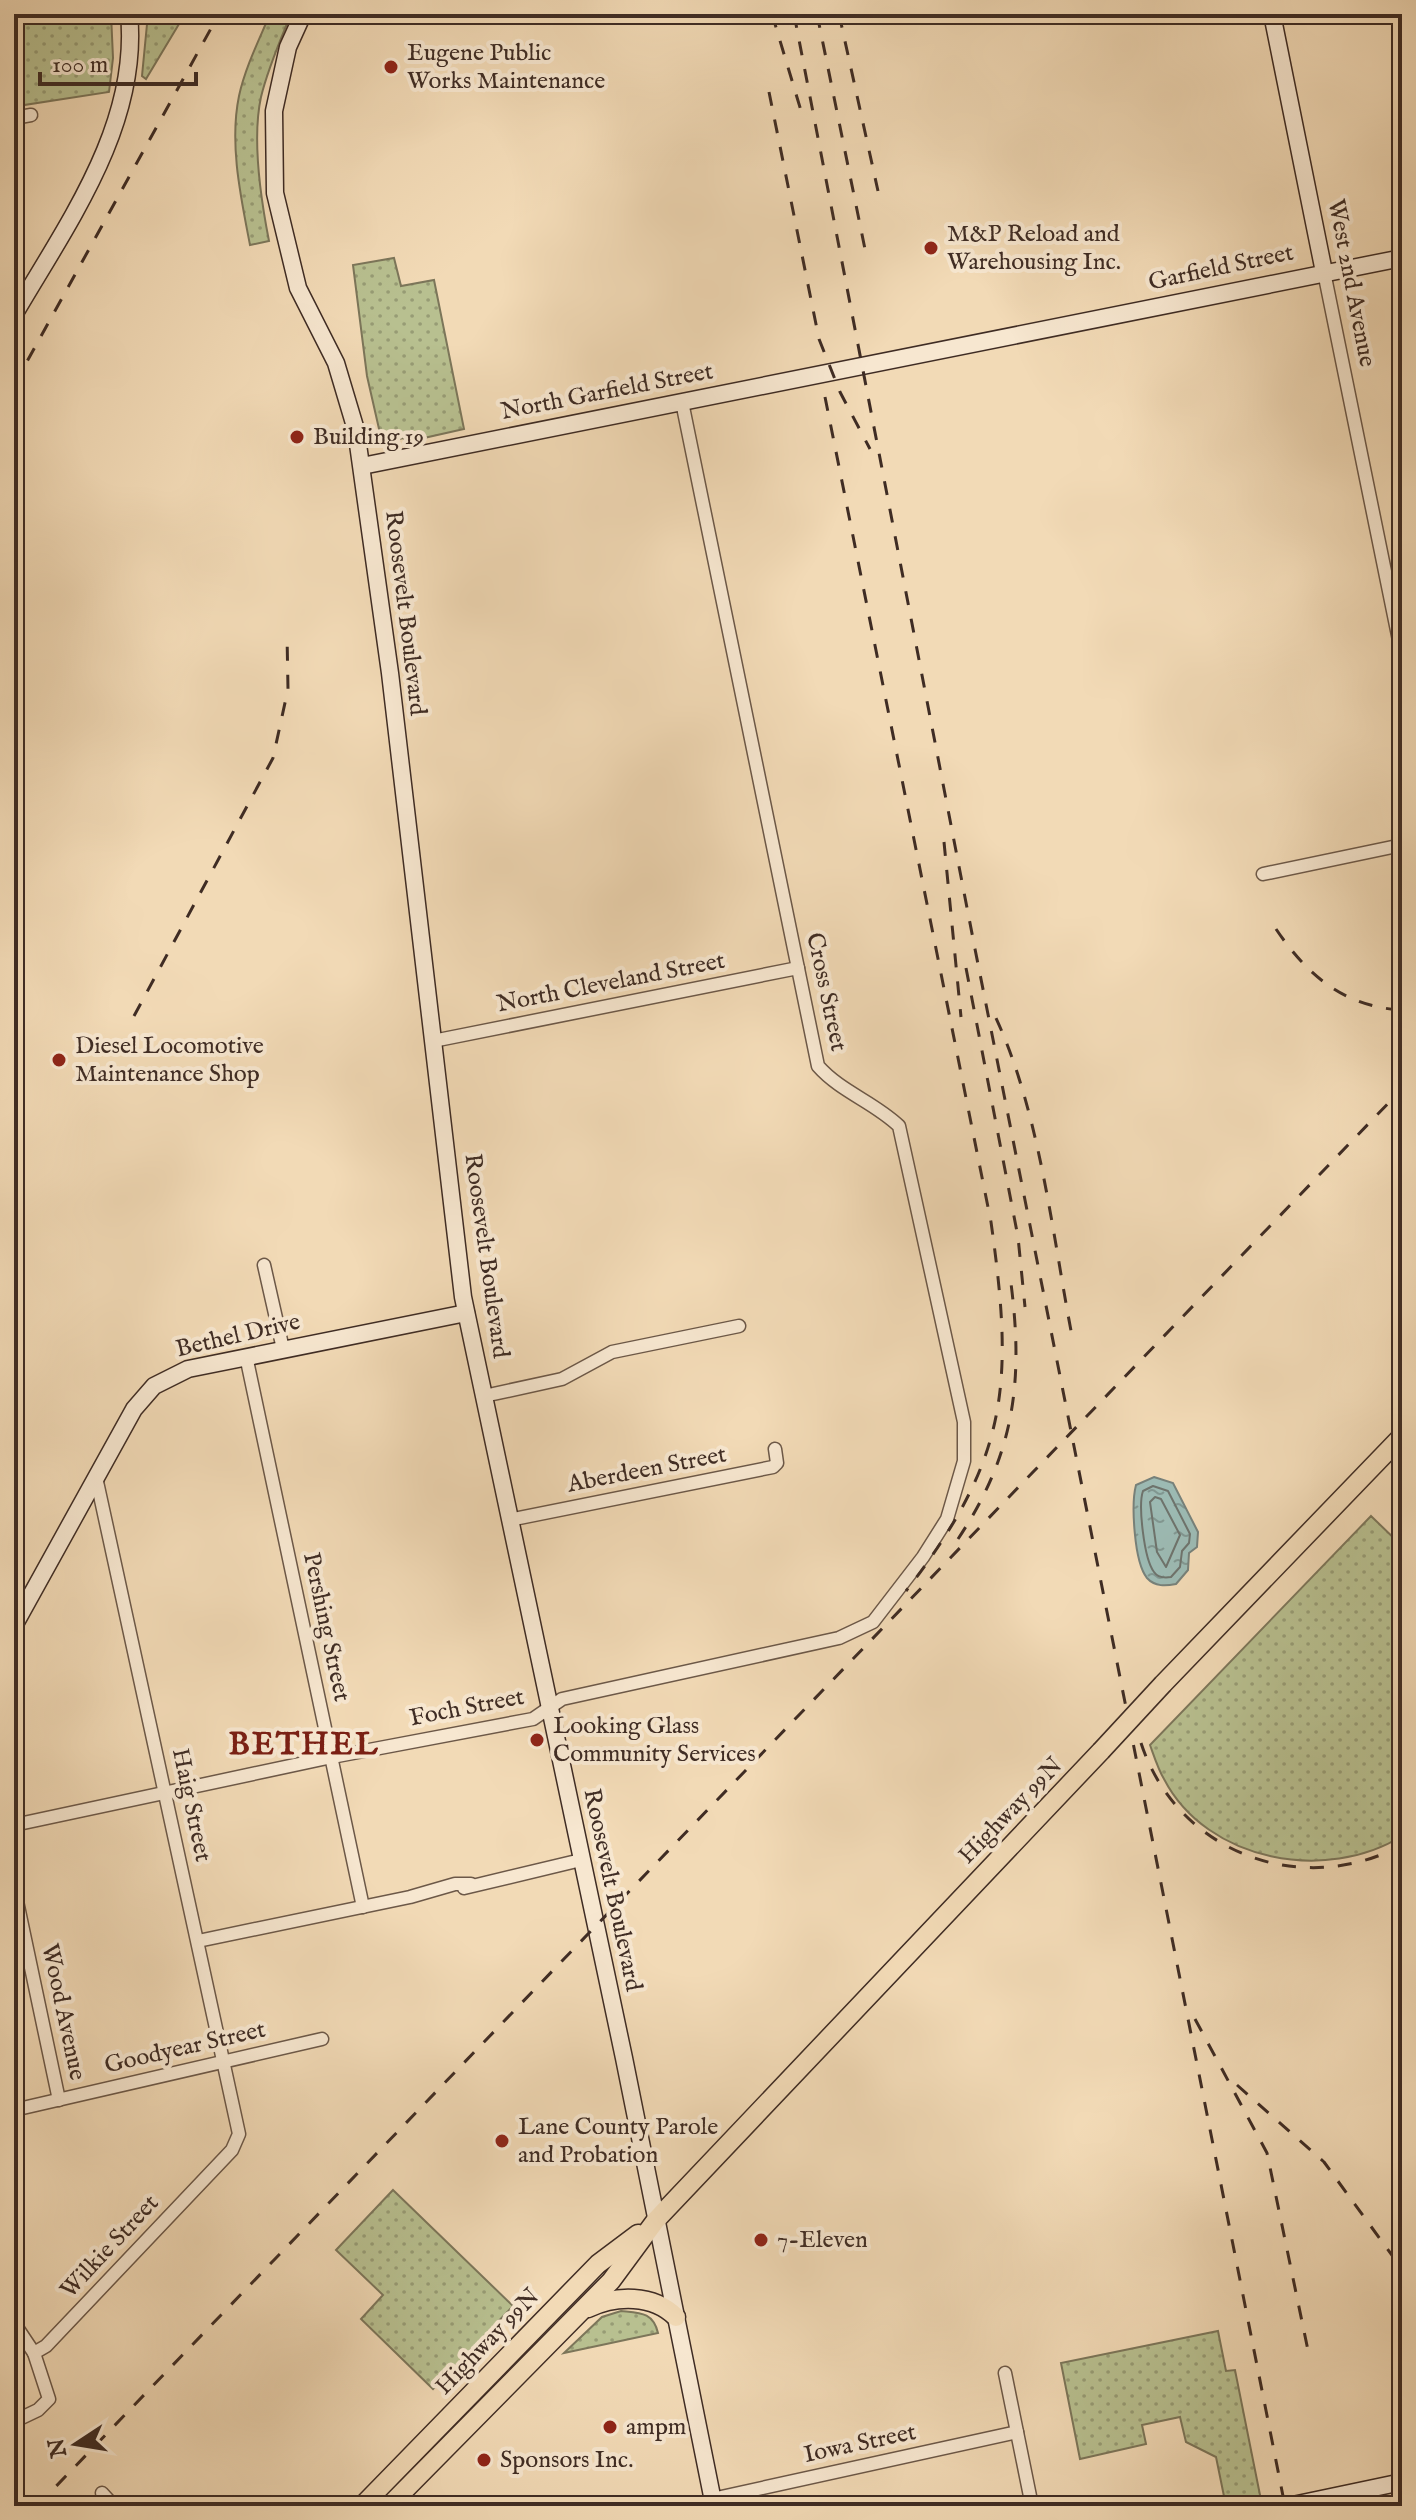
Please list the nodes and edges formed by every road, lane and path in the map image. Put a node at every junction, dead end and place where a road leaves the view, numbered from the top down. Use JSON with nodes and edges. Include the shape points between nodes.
{"nodes":[{"id":1,"x":129,"y":14,"type":"edge"},
{"id":2,"x":303,"y":14,"type":"edge"},
{"id":3,"x":1272,"y":14,"type":"edge"},
{"id":4,"x":31,"y":115,"type":"dead end"},
{"id":5,"x":14,"y":118,"type":"edge"},
{"id":6,"x":1402,"y":258,"type":"edge"},
{"id":7,"x":1324,"y":272,"type":"junction"},
{"id":8,"x":14,"y":315,"type":"edge"},
{"id":9,"x":861,"y":367,"type":"joint"},
{"id":10,"x":682,"y":402,"type":"junction"},
{"id":11,"x":362,"y":466,"type":"junction"},
{"id":12,"x":1402,"y":655,"type":"edge"},
{"id":13,"x":1402,"y":845,"type":"edge"},
{"id":14,"x":1263,"y":874,"type":"dead end"},
{"id":15,"x":798,"y":968,"type":"junction"},
{"id":16,"x":433,"y":1041,"type":"junction"},
{"id":17,"x":264,"y":1265,"type":"dead end"},
{"id":18,"x":466,"y":1313,"type":"junction"},
{"id":19,"x":739,"y":1326,"type":"dead end"},
{"id":20,"x":283,"y":1349,"type":"junction"},
{"id":21,"x":246,"y":1356,"type":"junction"},
{"id":22,"x":484,"y":1396,"type":"junction"},
{"id":23,"x":1402,"y":1436,"type":"edge"},
{"id":24,"x":775,"y":1449,"type":"dead end"},
{"id":25,"x":96,"y":1477,"type":"junction"},
{"id":26,"x":509,"y":1520,"type":"junction"},
{"id":27,"x":873,"y":1622,"type":"joint"},
{"id":28,"x":14,"y":1626,"type":"edge"},
{"id":29,"x":548,"y":1709,"type":"junction"},
{"id":30,"x":332,"y":1757,"type":"junction"},
{"id":31,"x":166,"y":1793,"type":"junction"},
{"id":32,"x":14,"y":1825,"type":"edge"},
{"id":33,"x":581,"y":1860,"type":"junction"},
{"id":34,"x":14,"y":1887,"type":"edge"},
{"id":35,"x":363,"y":1907,"type":"junction"},
{"id":36,"x":198,"y":1941,"type":"junction"},
{"id":37,"x":322,"y":2039,"type":"dead end"},
{"id":38,"x":223,"y":2062,"type":"junction"},
{"id":39,"x":59,"y":2100,"type":"junction"},
{"id":40,"x":14,"y":2110,"type":"edge"},
{"id":41,"x":238,"y":2142,"type":"joint"},
{"id":42,"x":656,"y":2220,"type":"junction"},
{"id":43,"x":578,"y":2313,"type":"junction"},
{"id":44,"x":676,"y":2317,"type":"junction"},
{"id":45,"x":14,"y":2323,"type":"edge"},
{"id":46,"x":34,"y":2353,"type":"junction"},
{"id":47,"x":1005,"y":2373,"type":"dead end"},
{"id":48,"x":17,"y":2420,"type":"dead end"},
{"id":49,"x":1017,"y":2432,"type":"junction"},
{"id":50,"x":1402,"y":2482,"type":"edge"},
{"id":51,"x":102,"y":2493,"type":"dead end"},
{"id":52,"x":713,"y":2502,"type":"edge"},
{"id":53,"x":114,"y":2506,"type":"edge"},
{"id":54,"x":362,"y":2506,"type":"edge"},
{"id":55,"x":389,"y":2506,"type":"edge"},
{"id":56,"x":1032,"y":2506,"type":"edge"},
{"id":57,"x":1288,"y":2506,"type":"edge"}],
"edges":[{"from":1,"to":8,"type":"main road","via":[[125,94],[114,130]]},
{"from":2,"to":11,"type":"main road","name":"Roosevelt Boulevard","via":[[288,47],[274,111],[275,193],[298,288],[348,396]]},
{"from":3,"to":7,"type":"main road","name":"West 2nd Avenue"},
{"from":4,"to":5,"type":"street"},
{"from":6,"to":7,"type":"main road","name":"Garfield Street"},
{"from":7,"to":9,"type":"main road","name":"Garfield Street"},
{"from":7,"to":12,"type":"street","name":"West 2nd Avenue"},
{"from":9,"to":10,"type":"main road","name":"North Garfield Street"},
{"from":10,"to":11,"type":"main road","name":"North Garfield Street"},
{"from":10,"to":15,"type":"street","name":"Cross Street"},
{"from":11,"to":16,"type":"main road","name":"Roosevelt Boulevard"},
{"from":13,"to":14,"type":"street"},
{"from":15,"to":16,"type":"street","name":"North Cleveland Street"},
{"from":15,"to":27,"type":"street","name":"Cross Street","via":[[818,1066],[834,1085],[879,1107],[899,1126],[964,1422],[964,1461],[947,1519]]},
{"from":16,"to":18,"type":"main road","name":"Roosevelt Boulevard"},
{"from":17,"to":20,"type":"street"},
{"from":18,"to":20,"type":"main road","name":"Bethel Drive"},
{"from":18,"to":22,"type":"main road","name":"Roosevelt Boulevard"},
{"from":19,"to":22,"type":"street","via":[[612,1352],[569,1377]]},
{"from":20,"to":21,"type":"main road","name":"Bethel Drive"},
{"from":21,"to":25,"type":"main road","name":"Bethel Drive","via":[[188,1369],[154,1386],[134,1409]]},
{"from":21,"to":30,"type":"street","name":"Pershing Street"},
{"from":22,"to":26,"type":"main road","name":"Roosevelt Boulevard"},
{"from":23,"to":42,"type":"main road","name":"Highway 99N","bridge":true},
{"from":24,"to":26,"type":"street","name":"Aberdeen Street","via":[[773,1467]]},
{"from":25,"to":28,"type":"main road","name":"Bethel Drive"},
{"from":25,"to":31,"type":"street","name":"Haig Street"},
{"from":26,"to":29,"type":"main road","name":"Roosevelt Boulevard"},
{"from":27,"to":29,"type":"street","name":"Foch Street","via":[[839,1638],[562,1699]]},
{"from":29,"to":30,"type":"street","name":"Foch Street","via":[[533,1719]]},
{"from":29,"to":33,"type":"main road","name":"Roosevelt Boulevard"},
{"from":30,"to":31,"type":"street","name":"Foch Street"},
{"from":30,"to":35,"type":"street","name":"Pershing Street"},
{"from":31,"to":32,"type":"street","name":"Foch Street"},
{"from":31,"to":36,"type":"street","name":"Haig Street"},
{"from":33,"to":35,"type":"street","via":[[454,1892]]},
{"from":33,"to":42,"type":"main road","name":"Roosevelt Boulevard"},
{"from":34,"to":39,"type":"street","name":"Wood Avenue"},
{"from":35,"to":36,"type":"street"},
{"from":36,"to":38,"type":"street","name":"Haig Street"},
{"from":37,"to":38,"type":"street","name":"Goodyear Street"},
{"from":38,"to":39,"type":"street","name":"Goodyear Street"},
{"from":38,"to":41,"type":"street","name":"Haig Street"},
{"from":39,"to":40,"type":"street","name":"Goodyear Street"},
{"from":41,"to":46,"type":"street","name":"Wilkie Street"},
{"from":42,"to":43,"type":"main road","name":"Highway 99N","via":[[611,2281]]},
{"from":42,"to":44,"type":"main road","name":"Roosevelt Boulevard"},
{"from":42,"to":54,"type":"main road","name":"Highway 99N","via":[[598,2264]]},
{"from":43,"to":44,"type":"main road","via":[[619,2299],[655,2301]]},
{"from":43,"to":55,"type":"main road","name":"Highway 99N"},
{"from":44,"to":52,"type":"main road","name":"Roosevelt Boulevard"},
{"from":45,"to":46,"type":"street"},
{"from":46,"to":48,"type":"street","via":[[49,2399]]},
{"from":47,"to":49,"type":"street"},
{"from":49,"to":52,"type":"street","name":"Iowa Street"},
{"from":49,"to":56,"type":"street"},
{"from":50,"to":57,"type":"main road"},
{"from":51,"to":53,"type":"street"}]}
